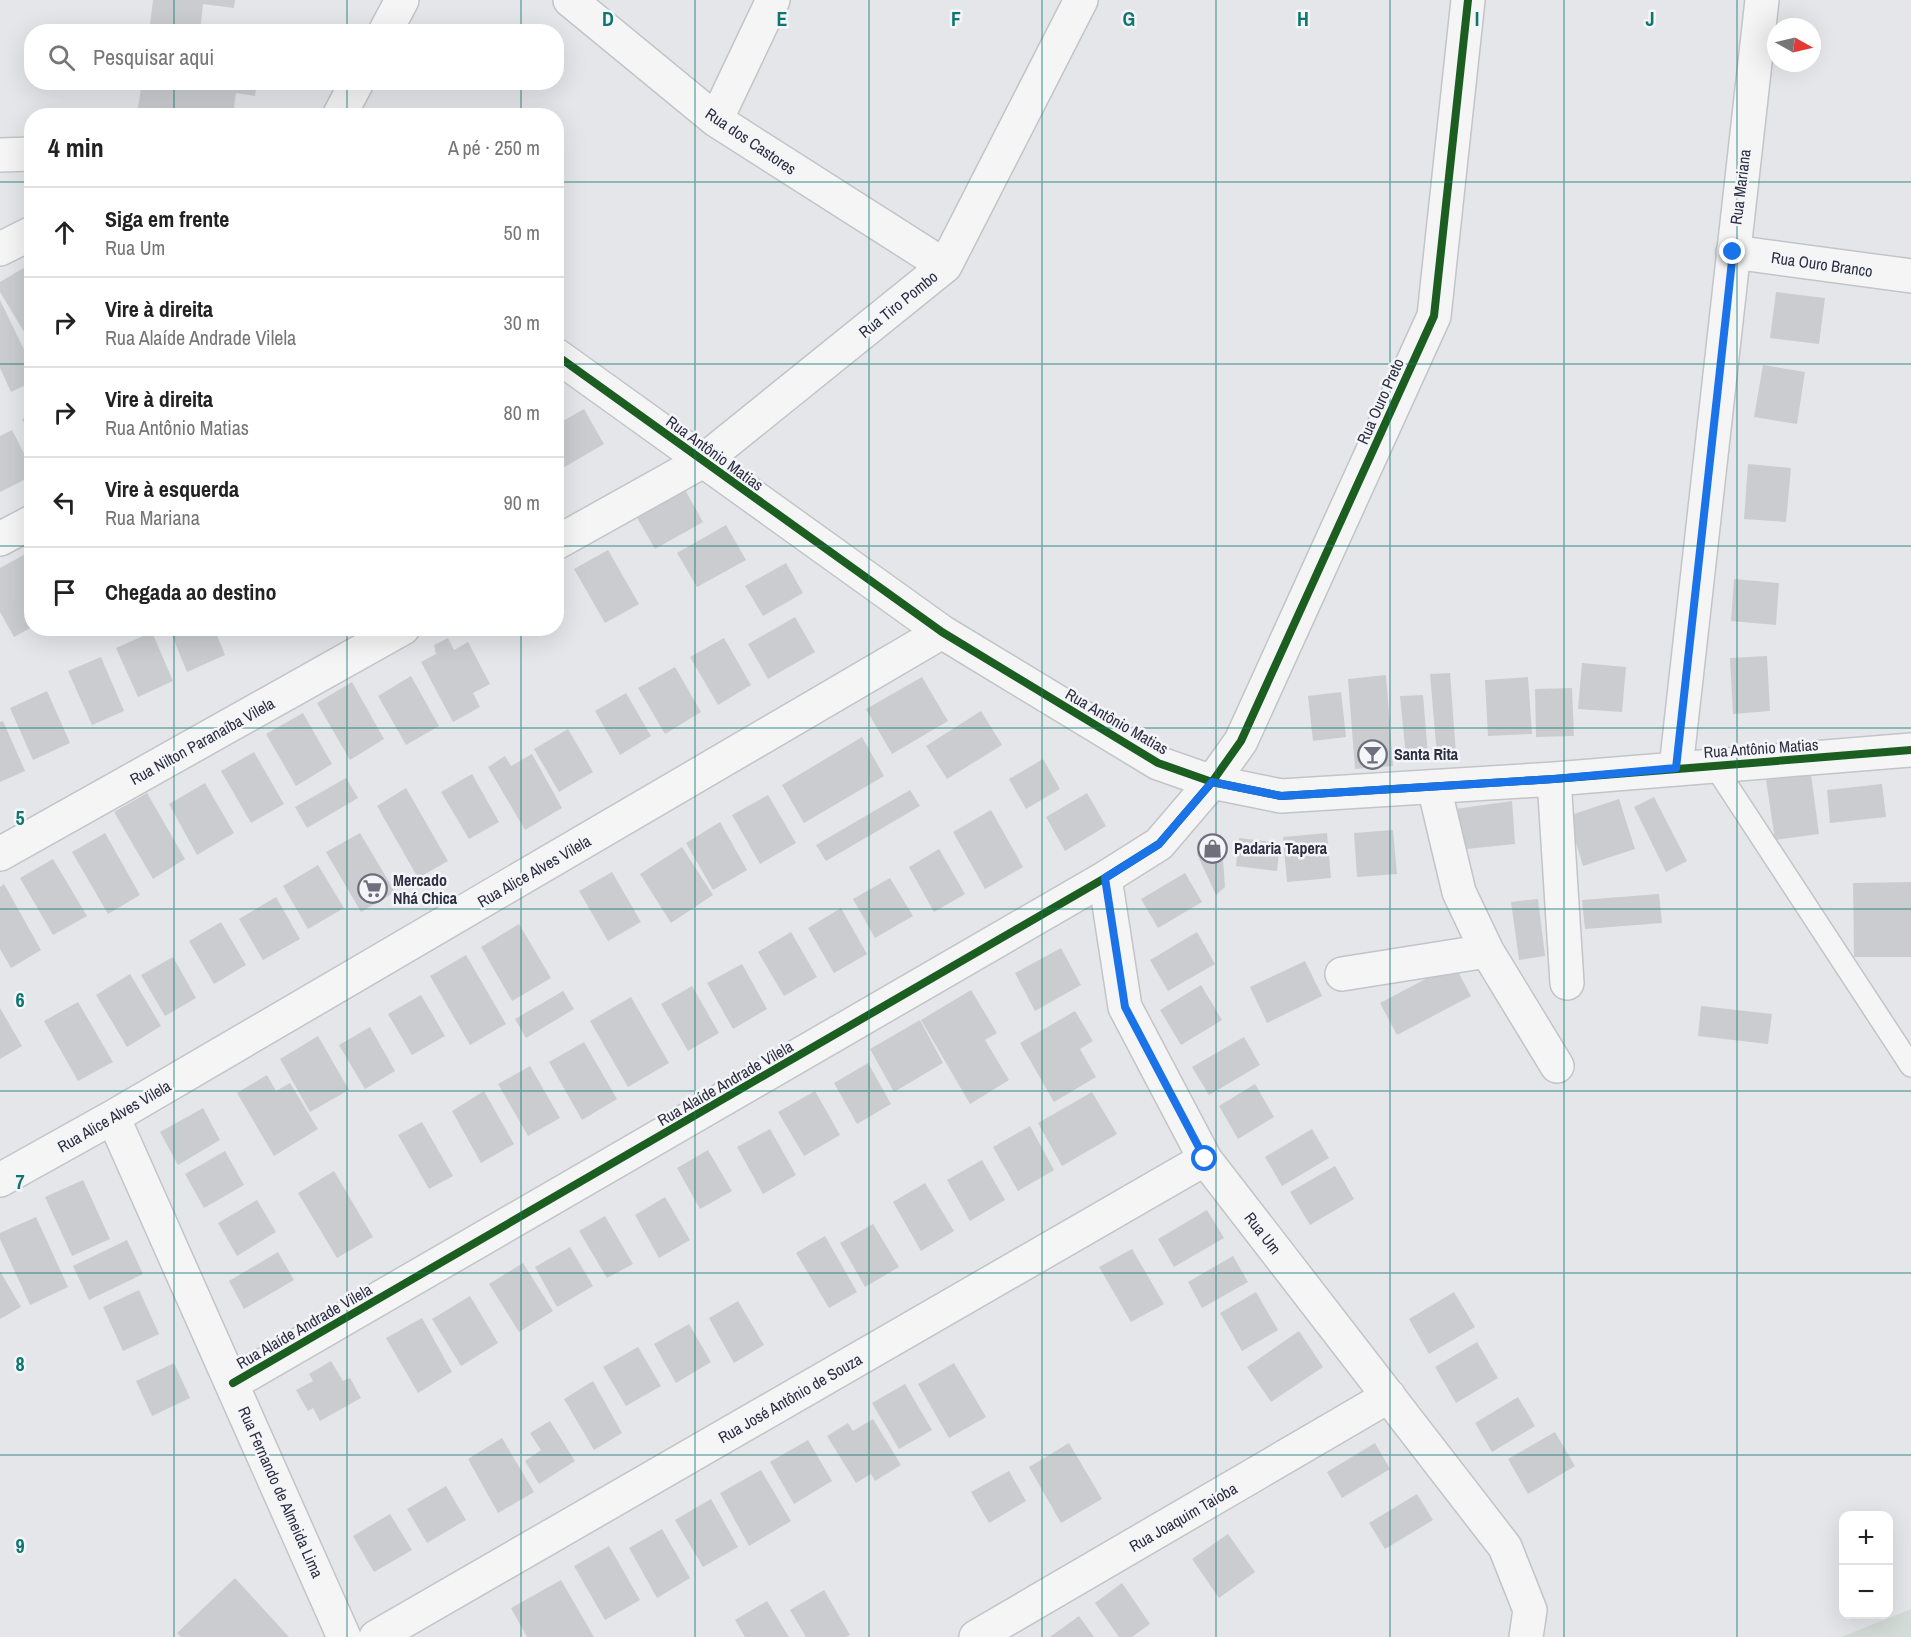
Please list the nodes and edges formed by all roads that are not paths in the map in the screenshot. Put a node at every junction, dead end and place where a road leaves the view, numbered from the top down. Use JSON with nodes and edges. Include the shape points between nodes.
{"nodes":[{"id":1,"x":402,"y":0,"type":"edge"},
{"id":2,"x":570,"y":0,"type":"edge"},
{"id":3,"x":773,"y":0,"type":"edge"},
{"id":4,"x":1081,"y":0,"type":"edge"},
{"id":5,"x":1468,"y":0,"type":"edge"},
{"id":6,"x":1762,"y":0,"type":"edge"},
{"id":7,"x":389,"y":24,"type":"edge"},
{"id":8,"x":353,"y":90,"type":"edge"},
{"id":9,"x":343,"y":108,"type":"edge"},
{"id":10,"x":716,"y":120,"type":"junction"},
{"id":11,"x":24,"y":154,"type":"edge"},
{"id":12,"x":0,"y":155,"type":"edge"},
{"id":13,"x":24,"y":237,"type":"edge"},
{"id":14,"x":0,"y":249,"type":"edge"},
{"id":15,"x":1733,"y":252,"type":"junction"},
{"id":16,"x":945,"y":266,"type":"junction"},
{"id":17,"x":1911,"y":276,"type":"edge"},
{"id":18,"x":564,"y":361,"type":"edge"},
{"id":19,"x":703,"y":461,"type":"junction"},
{"id":20,"x":24,"y":526,"type":"edge"},
{"id":21,"x":0,"y":539,"type":"edge"},
{"id":22,"x":564,"y":539,"type":"edge"},
{"id":23,"x":942,"y":632,"type":"junction"},
{"id":24,"x":389,"y":636,"type":"edge"},
{"id":25,"x":1911,"y":750,"type":"edge"},
{"id":26,"x":1714,"y":765,"type":"junction"},
{"id":27,"x":1676,"y":768,"type":"junction"},
{"id":28,"x":1554,"y":779,"type":"junction"},
{"id":29,"x":1212,"y":782,"type":"junction"},
{"id":30,"x":1434,"y":787,"type":"junction"},
{"id":31,"x":0,"y":854,"type":"edge"},
{"id":32,"x":1105,"y":878,"type":"junction"},
{"id":33,"x":1487,"y":951,"type":"junction"},
{"id":34,"x":1342,"y":974,"type":"dead end"},
{"id":35,"x":1567,"y":982,"type":"dead end"},
{"id":36,"x":1557,"y":1066,"type":"dead end"},
{"id":37,"x":1911,"y":1066,"type":"edge"},
{"id":38,"x":113,"y":1117,"type":"junction"},
{"id":39,"x":1205,"y":1159,"type":"junction"},
{"id":40,"x":0,"y":1180,"type":"edge"},
{"id":41,"x":233,"y":1383,"type":"junction"},
{"id":42,"x":1389,"y":1396,"type":"junction"},
{"id":43,"x":344,"y":1637,"type":"edge"},
{"id":44,"x":376,"y":1637,"type":"edge"},
{"id":45,"x":976,"y":1637,"type":"edge"},
{"id":46,"x":1527,"y":1637,"type":"edge"}],
"edges":[{"from":1,"to":7,"type":"street"},
{"from":2,"to":10,"type":"street","name":"Rua dos Castores"},
{"from":3,"to":10,"type":"street"},
{"from":4,"to":16,"type":"street","name":"Rua Tiro Pombo"},
{"from":5,"to":29,"type":"street","name":"Rua Ouro Preto","via":[[1434,316],[1241,741]]},
{"from":6,"to":15,"type":"street","name":"Rua Mariana"},
{"from":8,"to":9,"type":"street"},
{"from":10,"to":16,"type":"street","name":"Rua dos Castores"},
{"from":11,"to":12,"type":"street"},
{"from":13,"to":14,"type":"street"},
{"from":15,"to":17,"type":"street","name":"Rua Ouro Branco"},
{"from":15,"to":27,"type":"street","name":"Rua Mariana"},
{"from":16,"to":19,"type":"street","name":"Rua Tiro Pombo"},
{"from":18,"to":19,"type":"street","name":"Rua Antônio Matias"},
{"from":19,"to":22,"type":"street"},
{"from":19,"to":23,"type":"street","name":"Rua Antônio Matias"},
{"from":20,"to":21,"type":"street"},
{"from":23,"to":29,"type":"street","name":"Rua Antônio Matias","via":[[1158,763]]},
{"from":23,"to":38,"type":"street","name":"Rua Alice Alves Vilela"},
{"from":24,"to":31,"type":"street","name":"Rua Nilton Paranaíba Vilela"},
{"from":25,"to":26,"type":"street","name":"Rua Antônio Matias"},
{"from":26,"to":27,"type":"street","name":"Rua Antônio Matias"},
{"from":26,"to":37,"type":"lane"},
{"from":27,"to":28,"type":"street","name":"Rua Antônio Matias"},
{"from":28,"to":30,"type":"street","name":"Rua Antônio Matias"},
{"from":28,"to":35,"type":"street"},
{"from":29,"to":30,"type":"street","name":"Rua Antônio Matias","via":[[1281,796]]},
{"from":29,"to":32,"type":"street","name":"Rua Alaíde Andrade Vilela","via":[[1159,844]]},
{"from":30,"to":33,"type":"street","via":[[1459,892]]},
{"from":32,"to":39,"type":"street","name":"Rua Um","via":[[1125,1007]]},
{"from":32,"to":41,"type":"street","name":"Rua Alaíde Andrade Vilela"},
{"from":33,"to":34,"type":"street"},
{"from":33,"to":36,"type":"street"},
{"from":38,"to":40,"type":"street","name":"Rua Alice Alves Vilela"},
{"from":38,"to":41,"type":"street","name":"Rua Fernando de Almeida Lima"},
{"from":39,"to":42,"type":"street","name":"Rua Um"},
{"from":39,"to":44,"type":"street","name":"Rua José Antônio de Souza"},
{"from":41,"to":43,"type":"street","name":"Rua Fernando de Almeida Lima"},
{"from":42,"to":45,"type":"street","name":"Rua Joaquim Taioba"},
{"from":42,"to":46,"type":"street","name":"Rua Um","via":[[1505,1547],[1530,1610]]}]}
